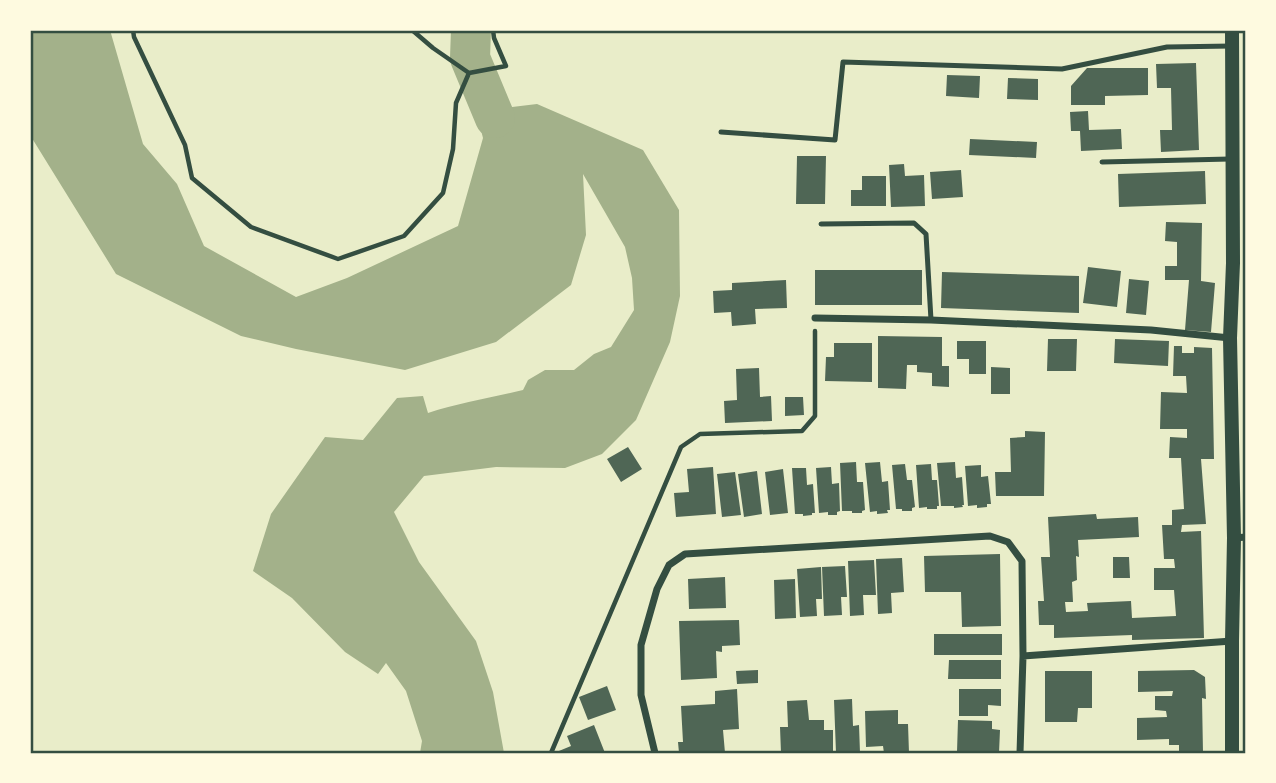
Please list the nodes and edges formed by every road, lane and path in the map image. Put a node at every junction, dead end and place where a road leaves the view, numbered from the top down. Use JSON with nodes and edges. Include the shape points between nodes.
{"nodes":[{"id":1,"x":133,"y":30,"type":"edge"},
{"id":2,"x":412,"y":30,"type":"edge"},
{"id":3,"x":493,"y":30,"type":"edge"},
{"id":4,"x":1231,"y":30,"type":"edge"},
{"id":5,"x":1232,"y":46,"type":"junction"},
{"id":6,"x":468,"y":73,"type":"junction"},
{"id":7,"x":721,"y":132,"type":"dead end"},
{"id":8,"x":1233,"y":159,"type":"junction"},
{"id":9,"x":1102,"y":162,"type":"dead end"},
{"id":10,"x":821,"y":224,"type":"dead end"},
{"id":11,"x":815,"y":318,"type":"joint"},
{"id":12,"x":931,"y":320,"type":"junction"},
{"id":13,"x":1230,"y":338,"type":"junction"},
{"id":14,"x":1240,"y":538,"type":"edge"},
{"id":15,"x":1232,"y":641,"type":"junction"},
{"id":16,"x":1023,"y":656,"type":"junction"},
{"id":17,"x":551,"y":753,"type":"edge"},
{"id":18,"x":655,"y":753,"type":"edge"},
{"id":19,"x":1020,"y":753,"type":"edge"},
{"id":20,"x":1232,"y":753,"type":"edge"}],
"edges":[{"from":1,"to":6,"type":"path","via":[[185,145],[192,178],[251,227],[338,259],[404,236],[443,192],[453,149],[456,103]]},
{"from":2,"to":6,"type":"path"},
{"from":3,"to":6,"type":"path","via":[[506,66]]},
{"from":4,"to":5,"type":"main road"},
{"from":5,"to":7,"type":"lane","via":[[1167,47],[1062,69],[843,62],[835,140]]},
{"from":5,"to":8,"type":"main road"},
{"from":8,"to":9,"type":"lane"},
{"from":8,"to":13,"type":"main road"},
{"from":10,"to":12,"type":"lane","via":[[914,223],[926,234]]},
{"from":11,"to":12,"type":"street"},
{"from":11,"to":17,"type":"path","via":[[815,416],[802,431],[700,434],[681,447]]},
{"from":12,"to":13,"type":"street"},
{"from":13,"to":14,"type":"main road"},
{"from":14,"to":15,"type":"main road"},
{"from":15,"to":16,"type":"street"},
{"from":15,"to":20,"type":"main road"},
{"from":16,"to":18,"type":"street","via":[[1022,561],[1008,542],[990,536],[685,554],[670,565],[657,589],[642,645],[642,695]]},
{"from":16,"to":19,"type":"street"}]}
